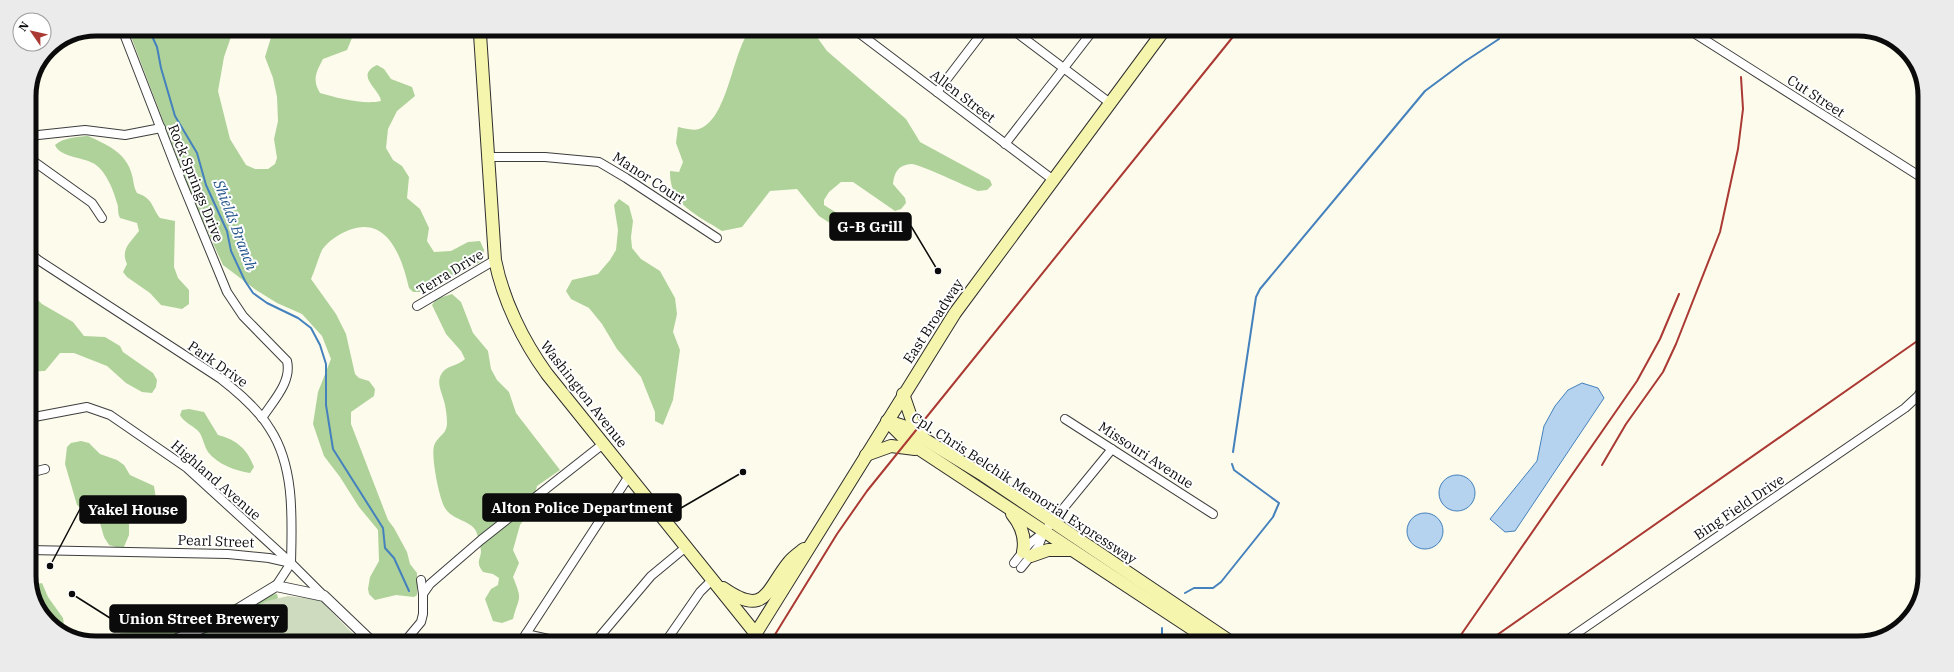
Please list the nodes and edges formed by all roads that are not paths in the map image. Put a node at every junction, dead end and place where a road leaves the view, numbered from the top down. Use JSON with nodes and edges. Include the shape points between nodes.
{"nodes":[{"id":1,"x":125,"y":36,"type":"edge"},
{"id":2,"x":480,"y":36,"type":"edge"},
{"id":3,"x":863,"y":36,"type":"edge"},
{"id":4,"x":980,"y":36,"type":"edge"},
{"id":5,"x":1021,"y":36,"type":"edge"},
{"id":6,"x":1089,"y":36,"type":"edge"},
{"id":7,"x":1160,"y":36,"type":"edge"},
{"id":8,"x":1699,"y":36,"type":"edge"},
{"id":9,"x":1064,"y":68,"type":"junction"},
{"id":10,"x":937,"y":92,"type":"junction"},
{"id":11,"x":1110,"y":103,"type":"junction"},
{"id":12,"x":161,"y":128,"type":"junction"},
{"id":13,"x":36,"y":135,"type":"edge"},
{"id":14,"x":1005,"y":144,"type":"junction"},
{"id":15,"x":489,"y":157,"type":"junction"},
{"id":16,"x":36,"y":163,"type":"edge"},
{"id":17,"x":1918,"y":175,"type":"edge"},
{"id":18,"x":1052,"y":179,"type":"junction"},
{"id":19,"x":102,"y":218,"type":"dead end"},
{"id":20,"x":717,"y":238,"type":"dead end"},
{"id":21,"x":36,"y":259,"type":"edge"},
{"id":22,"x":495,"y":260,"type":"junction"},
{"id":23,"x":417,"y":306,"type":"dead end"},
{"id":24,"x":903,"y":394,"type":"junction"},
{"id":25,"x":1918,"y":394,"type":"edge"},
{"id":26,"x":36,"y":417,"type":"edge"},
{"id":27,"x":262,"y":418,"type":"junction"},
{"id":28,"x":1064,"y":419,"type":"dead end"},
{"id":29,"x":887,"y":421,"type":"junction"},
{"id":30,"x":603,"y":444,"type":"junction"},
{"id":31,"x":924,"y":445,"type":"junction"},
{"id":32,"x":1112,"y":449,"type":"junction"},
{"id":33,"x":866,"y":455,"type":"junction"},
{"id":34,"x":45,"y":469,"type":"dead end"},
{"id":35,"x":36,"y":471,"type":"edge"},
{"id":36,"x":629,"y":476,"type":"junction"},
{"id":37,"x":1009,"y":510,"type":"junction"},
{"id":38,"x":1213,"y":514,"type":"dead end"},
{"id":39,"x":1052,"y":522,"type":"junction"},
{"id":40,"x":1044,"y":532,"type":"junction"},
{"id":41,"x":814,"y":540,"type":"junction"},
{"id":42,"x":686,"y":548,"type":"junction"},
{"id":43,"x":36,"y":550,"type":"edge"},
{"id":44,"x":1071,"y":550,"type":"junction"},
{"id":45,"x":1027,"y":554,"type":"junction"},
{"id":46,"x":291,"y":563,"type":"junction"},
{"id":47,"x":1018,"y":566,"type":"dead end"},
{"id":48,"x":421,"y":580,"type":"dead end"},
{"id":49,"x":712,"y":580,"type":"junction"},
{"id":50,"x":276,"y":586,"type":"junction"},
{"id":51,"x":423,"y":594,"type":"junction"},
{"id":52,"x":324,"y":596,"type":"junction"},
{"id":53,"x":184,"y":636,"type":"edge"},
{"id":54,"x":366,"y":636,"type":"edge"},
{"id":55,"x":409,"y":636,"type":"edge"},
{"id":56,"x":525,"y":636,"type":"edge"},
{"id":57,"x":599,"y":636,"type":"edge"},
{"id":58,"x":669,"y":636,"type":"edge"},
{"id":59,"x":753,"y":636,"type":"edge"},
{"id":60,"x":755,"y":636,"type":"edge"},
{"id":61,"x":1203,"y":636,"type":"edge"},
{"id":62,"x":1222,"y":636,"type":"edge"},
{"id":63,"x":1573,"y":636,"type":"edge"}],
"edges":[{"from":1,"to":12,"type":"street","name":"Rock Springs Drive"},
{"from":2,"to":15,"type":"main road","name":"Washington Avenue"},
{"from":3,"to":10,"type":"street","name":"Allen Street"},
{"from":4,"to":10,"type":"street"},
{"from":5,"to":9,"type":"street"},
{"from":6,"to":9,"type":"street"},
{"from":7,"to":11,"type":"main road","name":"East Broadway"},
{"from":8,"to":17,"type":"street","name":"Cut Street"},
{"from":9,"to":11,"type":"street"},
{"from":9,"to":14,"type":"street"},
{"from":10,"to":14,"type":"street","name":"Allen Street"},
{"from":11,"to":18,"type":"main road","name":"East Broadway"},
{"from":12,"to":13,"type":"street","via":[[125,135],[85,130]]},
{"from":12,"to":27,"type":"street","name":"Rock Springs Drive","via":[[227,292],[243,316],[285,357],[289,368],[286,382]]},
{"from":14,"to":18,"type":"street","name":"Allen Street"},
{"from":15,"to":20,"type":"street","name":"Manor Court","via":[[545,157],[599,162]]},
{"from":15,"to":22,"type":"main road","name":"Washington Avenue"},
{"from":16,"to":19,"type":"street","via":[[92,202]]},
{"from":18,"to":24,"type":"main road","name":"East Broadway","via":[[955,312]]},
{"from":21,"to":27,"type":"street","name":"Park Drive","via":[[221,379]]},
{"from":22,"to":23,"type":"street","name":"Terra Drive"},
{"from":22,"to":30,"type":"main road","name":"Washington Avenue","via":[[504,291],[536,359]]},
{"from":24,"to":29,"type":"main road","name":"East Broadway"},
{"from":24,"to":31,"type":"main road"},
{"from":25,"to":63,"type":"street","name":"Bing Field Drive","via":[[1905,408]]},
{"from":26,"to":46,"type":"street","name":"Highland Avenue","via":[[87,407],[110,415],[187,468]]},
{"from":27,"to":46,"type":"street","name":"Park Drive","via":[[278,443],[287,474]]},
{"from":28,"to":32,"type":"street","name":"Missouri Avenue"},
{"from":29,"to":31,"type":"main road","name":"Cpl. Chris Belchik Memorial Expressway","via":[[901,435]]},
{"from":29,"to":33,"type":"main road","name":"East Broadway"},
{"from":30,"to":36,"type":"main road","name":"Washington Avenue"},
{"from":30,"to":51,"type":"street","via":[[481,540],[430,584]]},
{"from":31,"to":33,"type":"main road","via":[[891,446]]},
{"from":31,"to":37,"type":"main road","name":"Cpl. Chris Belchik Memorial Expressway"},
{"from":31,"to":39,"type":"main road","name":"Cpl. Chris Belchik Memorial Expressway"},
{"from":32,"to":38,"type":"street","name":"Missouri Avenue"},
{"from":32,"to":39,"type":"street"},
{"from":33,"to":41,"type":"main road","name":"East Broadway"},
{"from":34,"to":35,"type":"street"},
{"from":36,"to":42,"type":"main road","name":"Washington Avenue"},
{"from":36,"to":56,"type":"street"},
{"from":37,"to":40,"type":"main road","name":"Cpl. Chris Belchik Memorial Expressway"},
{"from":37,"to":45,"type":"main road","via":[[1021,530]]},
{"from":39,"to":40,"type":"street"},
{"from":39,"to":62,"type":"main road","name":"Cpl. Chris Belchik Memorial Expressway"},
{"from":40,"to":44,"type":"main road","name":"Cpl. Chris Belchik Memorial Expressway"},
{"from":40,"to":45,"type":"street"},
{"from":41,"to":49,"type":"main road","via":[[790,561],[772,589],[756,600],[741,599]]},
{"from":41,"to":60,"type":"main road","name":"East Broadway"},
{"from":42,"to":49,"type":"main road","name":"Washington Avenue"},
{"from":42,"to":57,"type":"street","via":[[651,576]]},
{"from":43,"to":46,"type":"street","name":"Pearl Street","via":[[228,554]]},
{"from":44,"to":45,"type":"main road","via":[[1048,550]]},
{"from":44,"to":61,"type":"main road","name":"Cpl. Chris Belchik Memorial Expressway"},
{"from":45,"to":47,"type":"street"},
{"from":46,"to":50,"type":"street"},
{"from":46,"to":52,"type":"street"},
{"from":48,"to":51,"type":"street"},
{"from":49,"to":58,"type":"street","via":[[700,592]]},
{"from":49,"to":59,"type":"main road","name":"Washington Avenue"},
{"from":50,"to":52,"type":"street"},
{"from":50,"to":53,"type":"street","via":[[222,619]]},
{"from":51,"to":55,"type":"street","via":[[424,614]]},
{"from":52,"to":54,"type":"street"}]}
